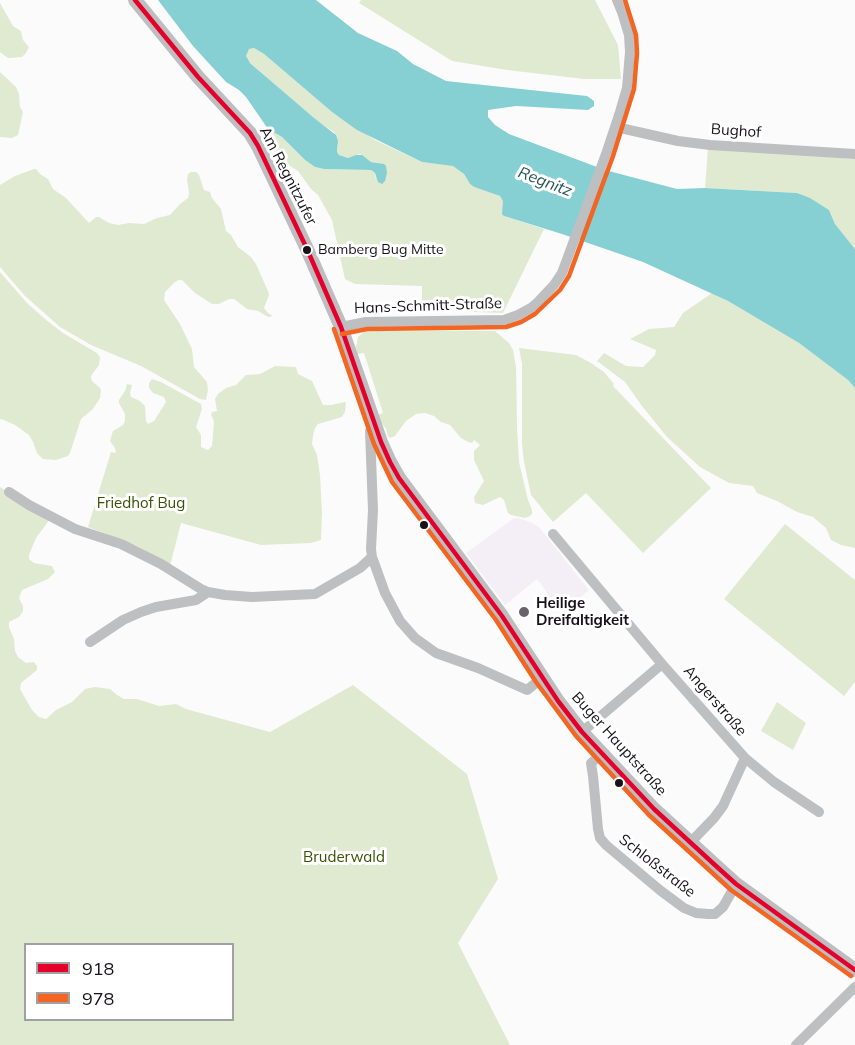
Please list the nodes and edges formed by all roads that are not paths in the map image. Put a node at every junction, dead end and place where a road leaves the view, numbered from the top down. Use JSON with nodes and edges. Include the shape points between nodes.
{"nodes":[{"id":1,"x":135,"y":0,"type":"edge"},
{"id":2,"x":617,"y":0,"type":"edge"},
{"id":3,"x":629,"y":0,"type":"edge"},
{"id":4,"x":622,"y":12,"type":"junction"},
{"id":5,"x":616,"y":127,"type":"junction"},
{"id":6,"x":855,"y":154,"type":"edge"},
{"id":7,"x":340,"y":327,"type":"junction"},
{"id":8,"x":374,"y":422,"type":"junction"},
{"id":9,"x":9,"y":492,"type":"dead end"},
{"id":10,"x":553,"y":534,"type":"dead end"},
{"id":11,"x":372,"y":557,"type":"junction"},
{"id":12,"x":208,"y":592,"type":"junction"},
{"id":13,"x":90,"y":642,"type":"dead end"},
{"id":14,"x":662,"y":664,"type":"junction"},
{"id":15,"x":542,"y":678,"type":"junction"},
{"id":16,"x":582,"y":732,"type":"junction"},
{"id":17,"x":602,"y":754,"type":"junction"},
{"id":18,"x":745,"y":758,"type":"junction"},
{"id":19,"x":819,"y":812,"type":"dead end"},
{"id":20,"x":690,"y":843,"type":"junction"},
{"id":21,"x":736,"y":884,"type":"junction"},
{"id":22,"x":855,"y":970,"type":"edge"},
{"id":23,"x":855,"y":987,"type":"edge"},
{"id":24,"x":798,"y":1044,"type":"edge"}],
"edges":[{"from":1,"to":7,"type":"street","name":"Am Regnitzufer","via":[[250,133]]},
{"from":2,"to":4,"type":"street"},
{"from":3,"to":4,"type":"street"},
{"from":4,"to":5,"type":"street","via":[[630,52],[627,88]]},
{"from":5,"to":6,"type":"street","name":"Bughof","via":[[710,145]]},
{"from":5,"to":7,"type":"street","name":"Hans-Schmitt-Straße","via":[[562,273],[525,312],[504,320],[366,322]]},
{"from":7,"to":8,"type":"street","name":"Buger Hauptstraße"},
{"from":8,"to":11,"type":"street","via":[[370,431]]},
{"from":8,"to":15,"type":"street","name":"Buger Hauptstraße","via":[[399,478],[502,616]]},
{"from":9,"to":12,"type":"street","via":[[75,529],[139,552]]},
{"from":10,"to":14,"type":"street","name":"Angerstraße"},
{"from":11,"to":12,"type":"street","via":[[315,594],[252,597]]},
{"from":11,"to":15,"type":"street","via":[[396,616],[415,638],[436,653],[526,690]]},
{"from":12,"to":13,"type":"street","via":[[196,600],[141,612]]},
{"from":14,"to":16,"type":"street","name":"Angerstraße"},
{"from":14,"to":18,"type":"street","name":"Angerstraße"},
{"from":15,"to":16,"type":"street","name":"Buger Hauptstraße"},
{"from":16,"to":17,"type":"street","name":"Buger Hauptstraße"},
{"from":17,"to":20,"type":"street","name":"Buger Hauptstraße"},
{"from":17,"to":21,"type":"street","name":"Schloßstraße","via":[[591,763],[595,814],[600,838],[606,845],[661,891],[696,913],[715,914]]},
{"from":18,"to":19,"type":"street","name":"Angerstraße","via":[[774,783]]},
{"from":18,"to":20,"type":"street","name":"Angerstraße","via":[[723,806]]},
{"from":20,"to":21,"type":"street","name":"Buger Hauptstraße"},
{"from":21,"to":22,"type":"street","name":"Buger Hauptstraße"},
{"from":23,"to":24,"type":"street"}]}
